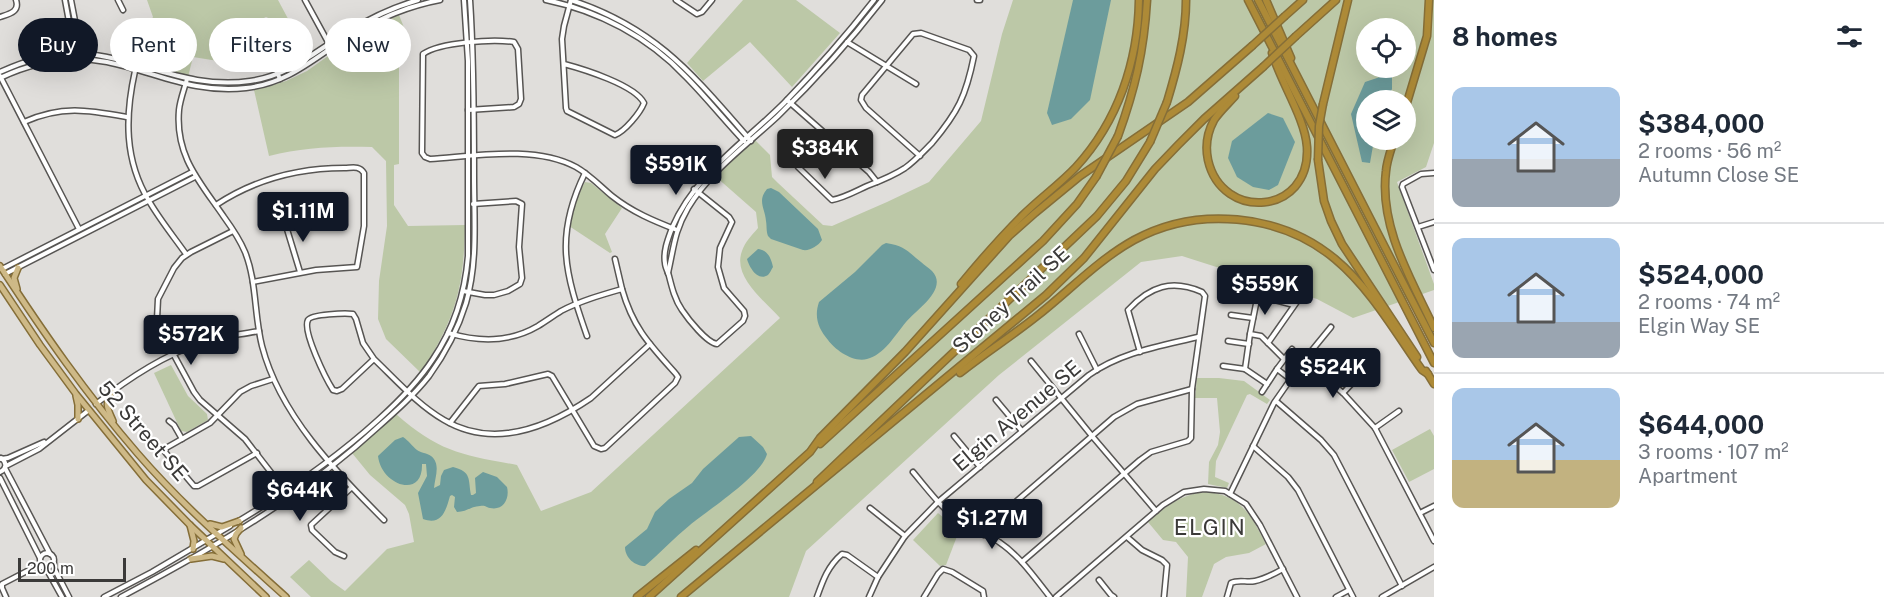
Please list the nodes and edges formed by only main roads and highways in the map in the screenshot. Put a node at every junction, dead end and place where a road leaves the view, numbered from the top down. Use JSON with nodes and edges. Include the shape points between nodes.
{"nodes":[{"id":1,"x":1139,"y":0,"type":"edge"},
{"id":2,"x":1147,"y":0,"type":"edge"},
{"id":3,"x":1186,"y":0,"type":"edge"},
{"id":4,"x":1248,"y":0,"type":"edge"},
{"id":5,"x":1258,"y":0,"type":"edge"},
{"id":6,"x":1266,"y":0,"type":"edge"},
{"id":7,"x":1302,"y":0,"type":"edge"},
{"id":8,"x":1336,"y":0,"type":"edge"},
{"id":9,"x":1348,"y":0,"type":"edge"},
{"id":10,"x":1429,"y":1,"type":"edge"},
{"id":11,"x":1269,"y":41,"type":"junction"},
{"id":12,"x":1262,"y":68,"type":"junction"},
{"id":13,"x":1298,"y":78,"type":"junction"},
{"id":14,"x":1411,"y":90,"type":"edge"},
{"id":15,"x":1391,"y":150,"type":"edge"},
{"id":16,"x":18,"y":268,"type":"road end"},
{"id":17,"x":1,"y":271,"type":"edge"},
{"id":18,"x":0,"y":285,"type":"edge"},
{"id":19,"x":21,"y":299,"type":"junction"},
{"id":20,"x":937,"y":316,"type":"junction"},
{"id":21,"x":1434,"y":328,"type":"edge"},
{"id":22,"x":1434,"y":344,"type":"edge"},
{"id":23,"x":1434,"y":363,"type":"edge"},
{"id":24,"x":1428,"y":374,"type":"junction"},
{"id":25,"x":1434,"y":384,"type":"edge"},
{"id":26,"x":112,"y":391,"type":"road end"},
{"id":27,"x":76,"y":394,"type":"junction"},
{"id":28,"x":925,"y":397,"type":"junction"},
{"id":29,"x":96,"y":404,"type":"junction"},
{"id":30,"x":89,"y":410,"type":"junction"},
{"id":31,"x":78,"y":419,"type":"road end"},
{"id":32,"x":116,"y":428,"type":"junction"},
{"id":33,"x":810,"y":452,"type":"junction"},
{"id":34,"x":801,"y":497,"type":"junction"},
{"id":35,"x":239,"y":521,"type":"road end"},
{"id":36,"x":204,"y":522,"type":"junction"},
{"id":37,"x":190,"y":525,"type":"junction"},
{"id":38,"x":241,"y":528,"type":"road end"},
{"id":39,"x":707,"y":543,"type":"junction"},
{"id":40,"x":193,"y":549,"type":"road end"},
{"id":41,"x":243,"y":558,"type":"junction"},
{"id":42,"x":191,"y":559,"type":"road end"},
{"id":43,"x":226,"y":559,"type":"junction"},
{"id":44,"x":266,"y":597,"type":"edge"},
{"id":45,"x":286,"y":597,"type":"edge"},
{"id":46,"x":637,"y":597,"type":"edge"},
{"id":47,"x":649,"y":597,"type":"edge"},
{"id":48,"x":681,"y":597,"type":"edge"}],
"edges":[{"from":1,"to":20,"type":"highway","via":[[1136,42],[1128,75],[1118,103],[1095,143],[1073,170],[999,240]]},
{"from":2,"to":33,"type":"highway","bridge":true,"via":[[1140,69],[1131,102],[1118,136],[1077,204],[1043,241]]},
{"from":3,"to":34,"type":"highway","bridge":true,"via":[[1179,58],[1167,102],[1150,142],[1126,181],[1097,216]]},
{"from":4,"to":11,"type":"highway"},
{"from":5,"to":13,"type":"highway"},
{"from":6,"to":13,"type":"highway"},
{"from":7,"to":20,"type":"highway","name":"Stoney Trail SE","bridge":true,"via":[[1172,114],[1047,202],[1009,237]]},
{"from":8,"to":12,"type":"highway","name":"Stoney Trail SE","bridge":true},
{"from":9,"to":24,"type":"highway","bridge":true,"via":[[1319,126],[1318,160],[1324,201],[1342,244]]},
{"from":10,"to":14,"type":"highway","via":[[1425,45]]},
{"from":11,"to":12,"type":"highway","via":[[1302,126],[1307,157],[1304,174],[1294,188],[1274,200],[1257,203],[1233,195],[1220,185],[1211,169],[1207,149],[1209,131],[1217,116]]},
{"from":11,"to":23,"type":"highway"},
{"from":12,"to":28,"type":"highway","name":"Stoney Trail SE","via":[[1155,169],[1066,277]]},
{"from":13,"to":22,"type":"highway"},
{"from":15,"to":21,"type":"highway","via":[[1385,188],[1389,220],[1401,257]]},
{"from":16,"to":19,"type":"main road","via":[[14,278]]},
{"from":17,"to":19,"type":"main road","name":"52 Street SE"},
{"from":18,"to":27,"type":"main road","name":"52 Street SE"},
{"from":19,"to":29,"type":"main road","name":"52 Street SE"},
{"from":20,"to":33,"type":"highway","name":"Stoney Trail SE"},
{"from":24,"to":25,"type":"highway"},
{"from":24,"to":28,"type":"highway","via":[[1370,295],[1334,258],[1280,228],[1247,220],[1217,219],[1166,226],[1133,240]]},
{"from":26,"to":32,"type":"main road","via":[[106,405]]},
{"from":27,"to":30,"type":"main road","name":"52 Street SE"},
{"from":27,"to":31,"type":"main road"},
{"from":28,"to":34,"type":"highway","name":"Stoney Trail SE"},
{"from":29,"to":30,"type":"main road"},
{"from":29,"to":32,"type":"main road","name":"52 Street SE"},
{"from":30,"to":37,"type":"main road","name":"52 Street SE","via":[[146,480]]},
{"from":32,"to":36,"type":"main road","name":"52 Street SE"},
{"from":33,"to":39,"type":"highway","name":"Stoney Trail SE"},
{"from":34,"to":48,"type":"highway","name":"Stoney Trail SE"},
{"from":35,"to":36,"type":"main road","via":[[218,527]]},
{"from":36,"to":41,"type":"main road","name":"52 Street SE"},
{"from":37,"to":40,"type":"main road"},
{"from":37,"to":43,"type":"main road","name":"52 Street SE"},
{"from":38,"to":41,"type":"main road","via":[[234,539]]},
{"from":39,"to":46,"type":"highway"},
{"from":39,"to":47,"type":"highway","name":"Stoney Trail SE"},
{"from":41,"to":45,"type":"main road","name":"52 Street SE"},
{"from":42,"to":43,"type":"main road"},
{"from":43,"to":44,"type":"main road","name":"52 Street SE"}]}
